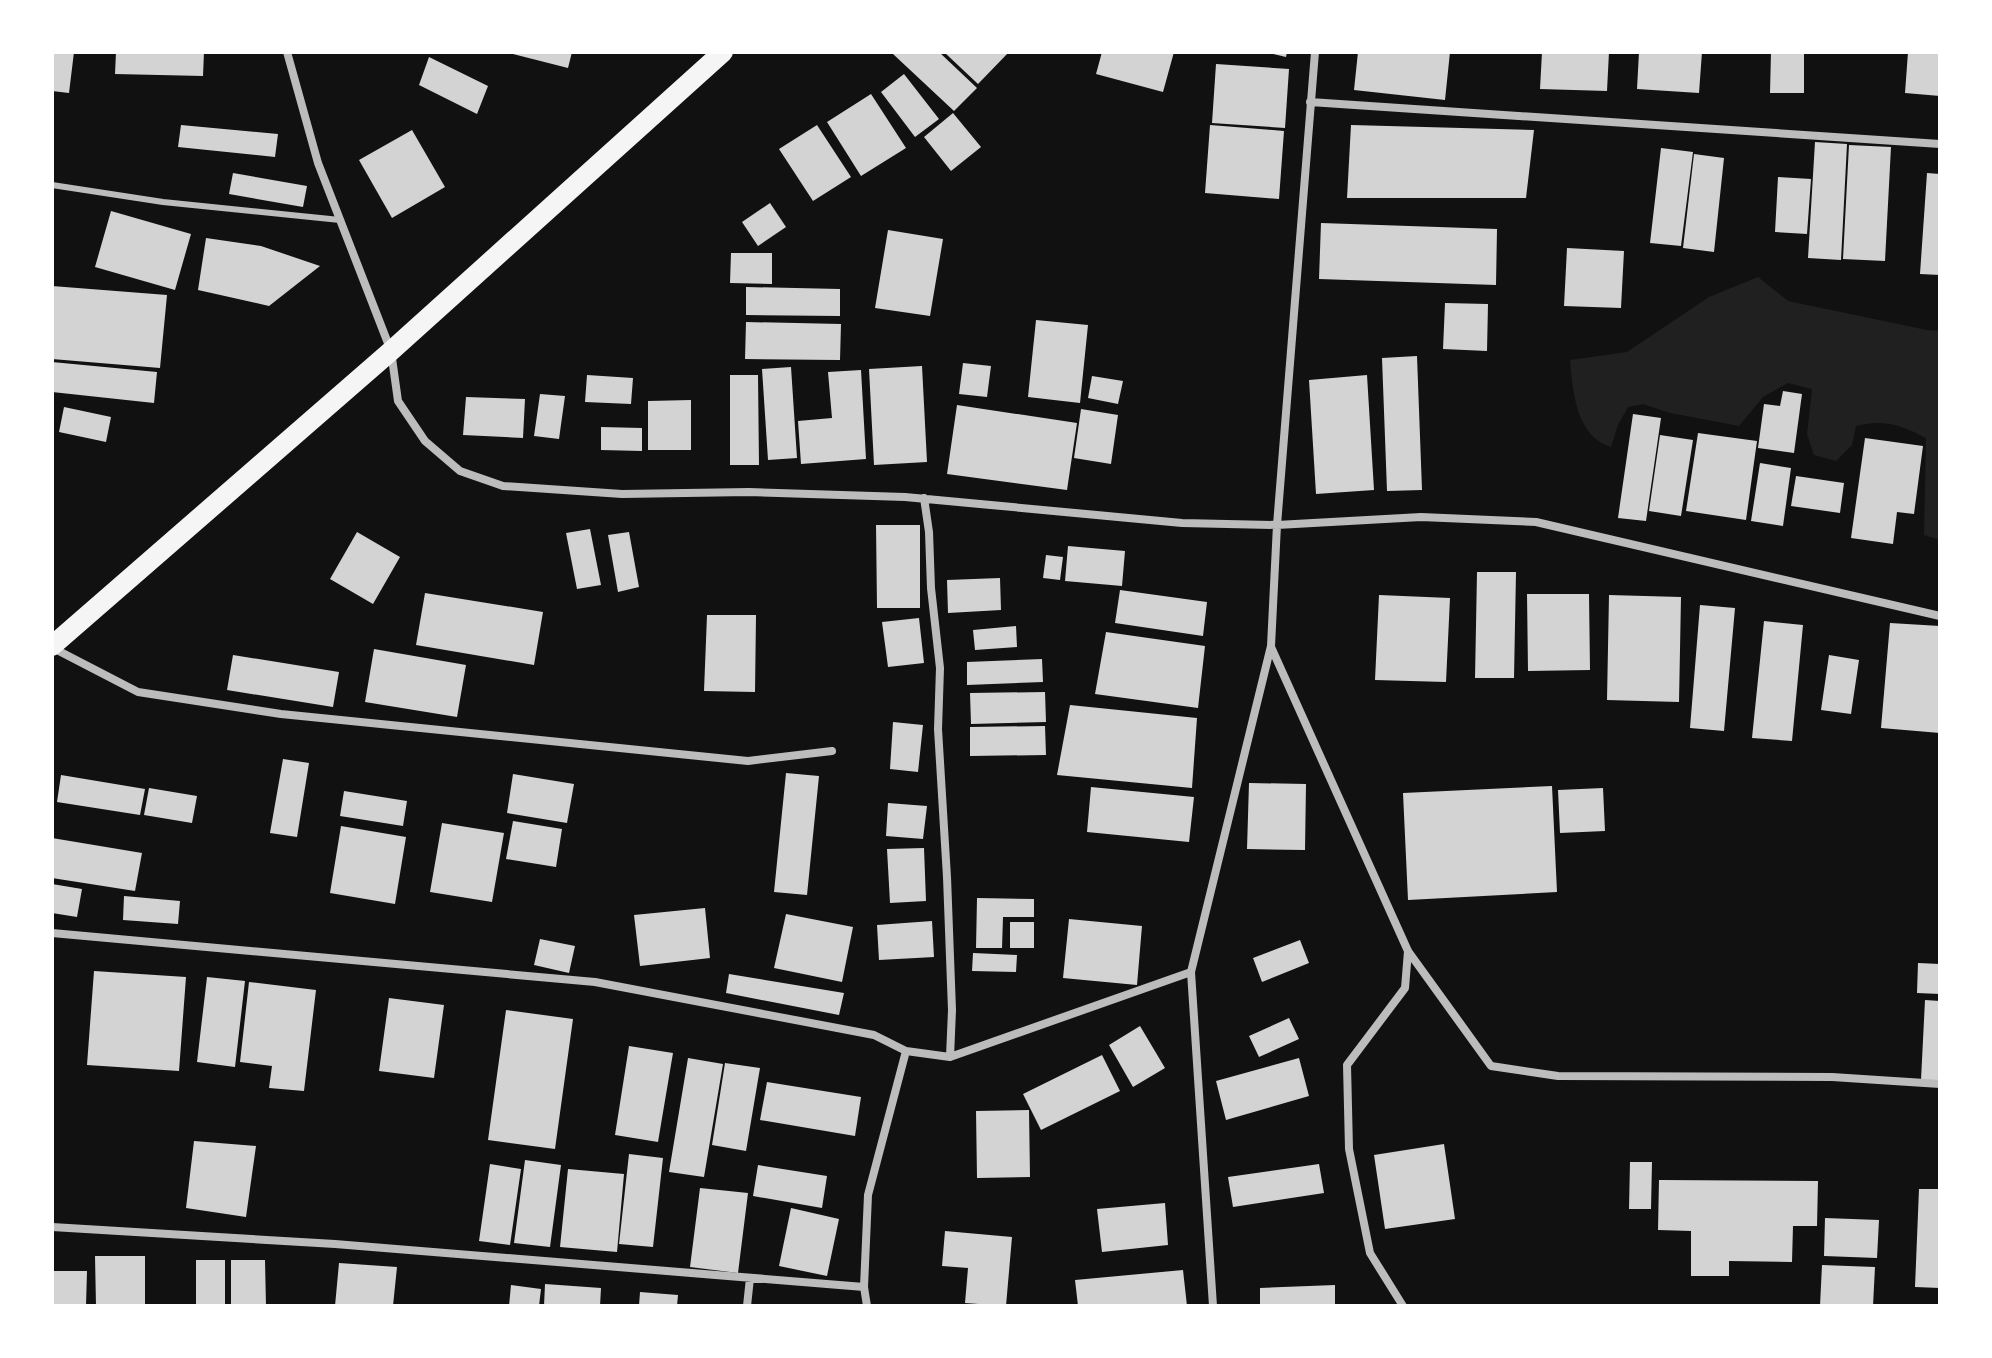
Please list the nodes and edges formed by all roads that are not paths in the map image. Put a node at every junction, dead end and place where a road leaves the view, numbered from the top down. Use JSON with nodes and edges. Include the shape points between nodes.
{"nodes":[{"id":1,"x":287,"y":52,"type":"edge"},
{"id":2,"x":723,"y":52,"type":"edge"},
{"id":3,"x":1315,"y":52,"type":"edge"},
{"id":4,"x":1310,"y":102,"type":"junction"},
{"id":5,"x":1940,"y":144,"type":"edge"},
{"id":6,"x":52,"y":185,"type":"edge"},
{"id":7,"x":340,"y":220,"type":"junction"},
{"id":8,"x":391,"y":351,"type":"junction"},
{"id":9,"x":924,"y":498,"type":"junction"},
{"id":10,"x":1277,"y":525,"type":"junction"},
{"id":11,"x":1940,"y":616,"type":"edge"},
{"id":12,"x":1271,"y":646,"type":"junction"},
{"id":13,"x":52,"y":647,"type":"edge"},
{"id":14,"x":832,"y":751,"type":"dead end"},
{"id":15,"x":52,"y":933,"type":"edge"},
{"id":16,"x":1408,"y":951,"type":"junction"},
{"id":17,"x":1191,"y":972,"type":"junction"},
{"id":18,"x":906,"y":1051,"type":"junction"},
{"id":19,"x":950,"y":1057,"type":"junction"},
{"id":20,"x":1940,"y":1084,"type":"edge"},
{"id":21,"x":52,"y":1227,"type":"edge"},
{"id":22,"x":750,"y":1278,"type":"junction"},
{"id":23,"x":864,"y":1287,"type":"junction"},
{"id":24,"x":747,"y":1306,"type":"edge"},
{"id":25,"x":867,"y":1306,"type":"edge"},
{"id":26,"x":1213,"y":1306,"type":"edge"},
{"id":27,"x":1403,"y":1306,"type":"edge"}],
"edges":[{"from":1,"to":7,"type":"street"},
{"from":2,"to":8,"type":"main road"},
{"from":3,"to":4,"type":"street"},
{"from":4,"to":5,"type":"street"},
{"from":4,"to":10,"type":"street"},
{"from":6,"to":7,"type":"lane"},
{"from":7,"to":8,"type":"street"},
{"from":8,"to":9,"type":"street","via":[[398,401],[425,441],[460,471],[503,486],[622,494]]},
{"from":8,"to":13,"type":"main road"},
{"from":9,"to":10,"type":"street","via":[[1182,523]]},
{"from":9,"to":19,"type":"street","via":[[940,668]]},
{"from":10,"to":11,"type":"street","via":[[1421,517],[1536,522]]},
{"from":10,"to":12,"type":"street"},
{"from":12,"to":16,"type":"street"},
{"from":12,"to":17,"type":"street"},
{"from":13,"to":14,"type":"street","via":[[138,692],[281,714],[748,761]]},
{"from":15,"to":18,"type":"street","via":[[595,982],[874,1035]]},
{"from":16,"to":20,"type":"street","via":[[1491,1066],[1558,1076],[1832,1077]]},
{"from":16,"to":27,"type":"street","via":[[1405,988],[1347,1065],[1349,1149],[1370,1253]]},
{"from":17,"to":19,"type":"street"},
{"from":17,"to":26,"type":"street"},
{"from":18,"to":19,"type":"street"},
{"from":18,"to":23,"type":"street","via":[[868,1195]]},
{"from":21,"to":22,"type":"street"},
{"from":22,"to":23,"type":"street"},
{"from":22,"to":24,"type":"street"},
{"from":23,"to":25,"type":"street"}]}
